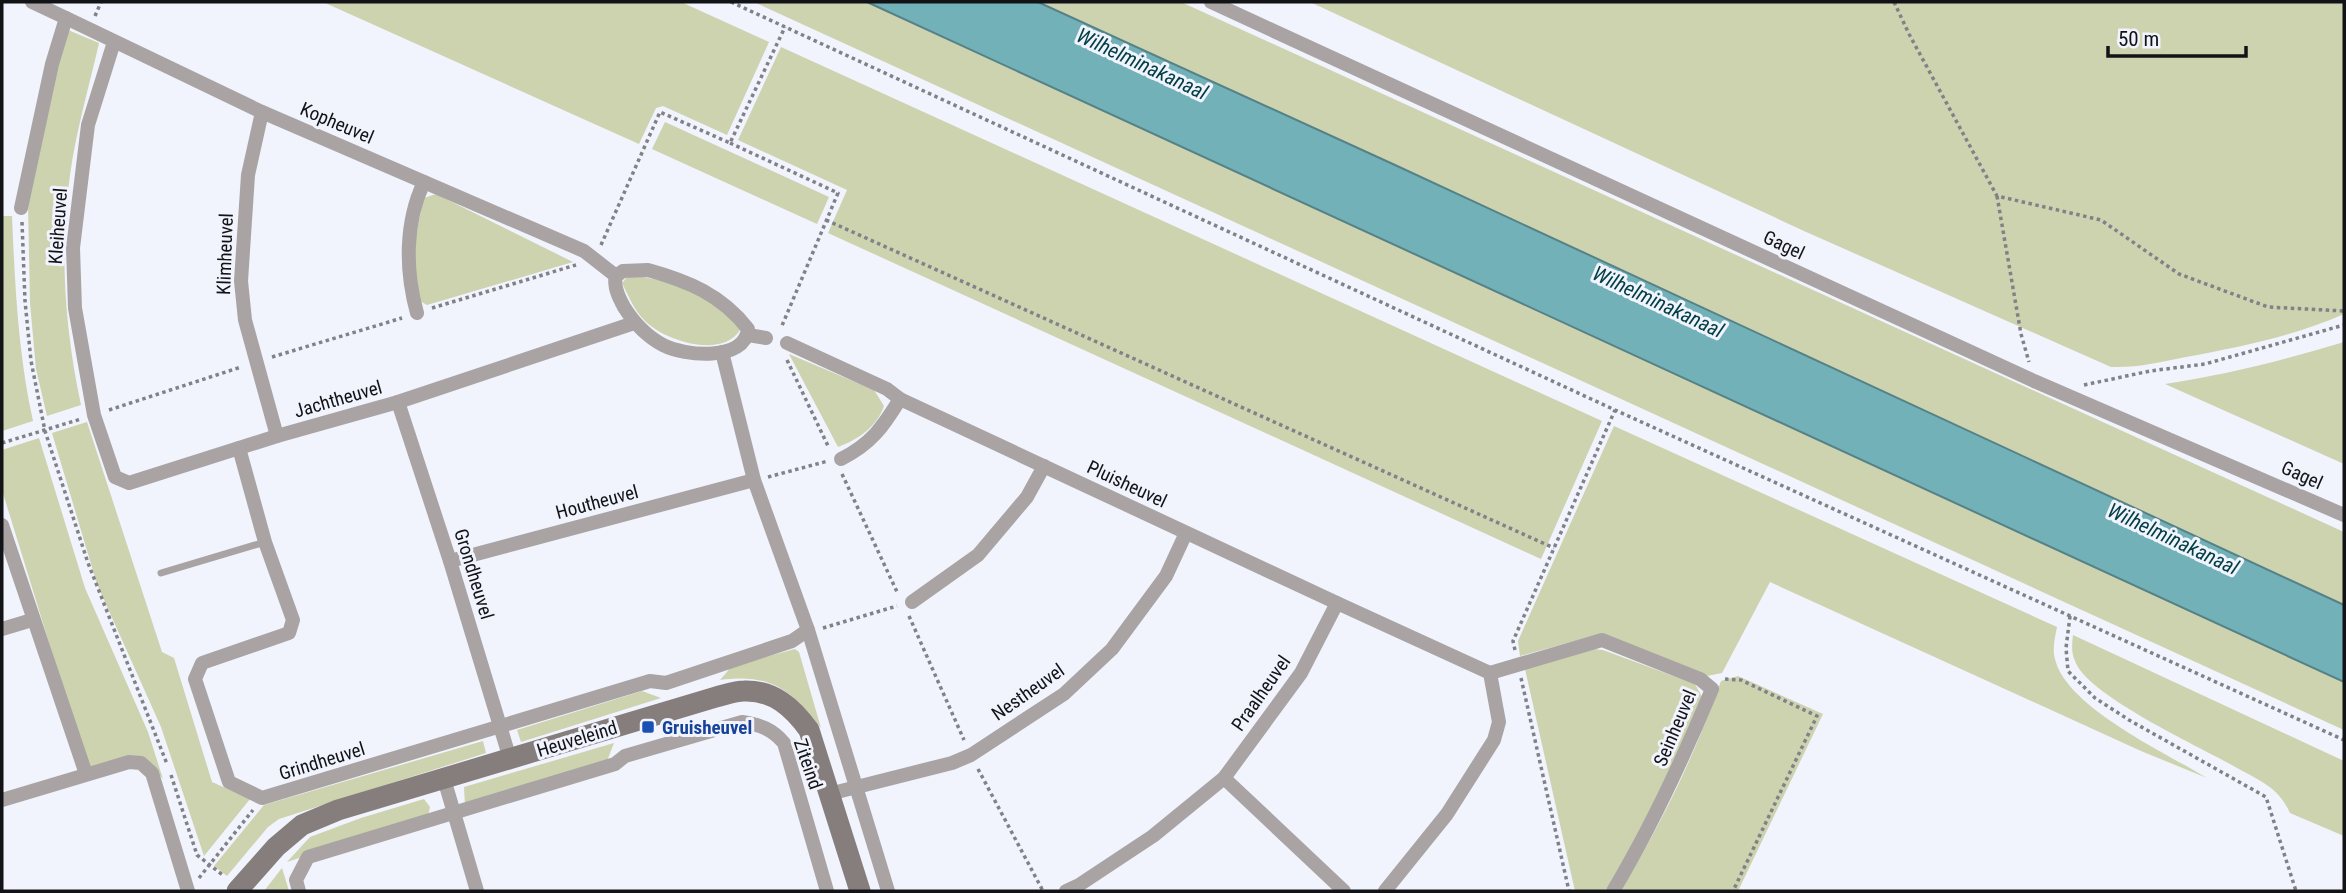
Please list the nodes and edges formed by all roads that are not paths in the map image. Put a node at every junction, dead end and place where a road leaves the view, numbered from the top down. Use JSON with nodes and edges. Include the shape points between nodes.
{"nodes":[{"id":1,"x":32,"y":2,"type":"edge"},
{"id":2,"x":1210,"y":2,"type":"edge"},
{"id":3,"x":66,"y":18,"type":"junction"},
{"id":4,"x":114,"y":42,"type":"junction"},
{"id":5,"x":262,"y":112,"type":"junction"},
{"id":6,"x":424,"y":181,"type":"junction"},
{"id":7,"x":21,"y":208,"type":"road end"},
{"id":8,"x":616,"y":276,"type":"junction"},
{"id":9,"x":417,"y":313,"type":"road end"},
{"id":10,"x":634,"y":323,"type":"junction"},
{"id":11,"x":748,"y":335,"type":"junction"},
{"id":12,"x":722,"y":352,"type":"junction"},
{"id":13,"x":900,"y":399,"type":"junction"},
{"id":14,"x":398,"y":402,"type":"junction"},
{"id":15,"x":94,"y":415,"type":"joint"},
{"id":16,"x":277,"y":436,"type":"junction"},
{"id":17,"x":239,"y":448,"type":"junction"},
{"id":18,"x":841,"y":458,"type":"road end"},
{"id":19,"x":1044,"y":466,"type":"junction"},
{"id":20,"x":754,"y":480,"type":"junction"},
{"id":21,"x":2344,"y":515,"type":"edge"},
{"id":22,"x":2,"y":525,"type":"edge"},
{"id":23,"x":1186,"y":533,"type":"junction"},
{"id":24,"x":265,"y":542,"type":"junction"},
{"id":25,"x":450,"y":561,"type":"junction"},
{"id":26,"x":161,"y":573,"type":"dead end"},
{"id":27,"x":912,"y":601,"type":"road end"},
{"id":28,"x":1337,"y":603,"type":"junction"},
{"id":29,"x":33,"y":620,"type":"junction"},
{"id":30,"x":2,"y":629,"type":"edge"},
{"id":31,"x":808,"y":630,"type":"junction"},
{"id":32,"x":1490,"y":673,"type":"junction"},
{"id":33,"x":500,"y":727,"type":"junction"},
{"id":34,"x":510,"y":759,"type":"junction"},
{"id":35,"x":86,"y":774,"type":"junction"},
{"id":36,"x":1224,"y":778,"type":"junction"},
{"id":37,"x":444,"y":779,"type":"junction"},
{"id":38,"x":856,"y":786,"type":"junction"},
{"id":39,"x":828,"y":794,"type":"junction"},
{"id":40,"x":2,"y":800,"type":"edge"},
{"id":41,"x":455,"y":814,"type":"junction"},
{"id":42,"x":192,"y":887,"type":"edge"},
{"id":43,"x":239,"y":890,"type":"edge"},
{"id":44,"x":299,"y":891,"type":"edge"},
{"id":45,"x":477,"y":891,"type":"edge"},
{"id":46,"x":827,"y":891,"type":"edge"},
{"id":47,"x":860,"y":891,"type":"edge"},
{"id":48,"x":888,"y":891,"type":"edge"},
{"id":49,"x":1066,"y":891,"type":"edge"},
{"id":50,"x":1344,"y":891,"type":"edge"},
{"id":51,"x":1385,"y":891,"type":"edge"},
{"id":52,"x":1613,"y":891,"type":"edge"}],
"edges":[{"from":1,"to":3,"type":"street","name":"Kopheuvel"},
{"from":2,"to":21,"type":"street","name":"Gagel","via":[[2034,381]]},
{"from":3,"to":4,"type":"street","name":"Kopheuvel"},
{"from":3,"to":7,"type":"street"},
{"from":4,"to":5,"type":"street","name":"Kopheuvel"},
{"from":4,"to":15,"type":"street","name":"Kleiheuvel","via":[[88,125],[73,248],[75,308]]},
{"from":5,"to":6,"type":"street","name":"Kopheuvel"},
{"from":5,"to":16,"type":"street","name":"Klimheuvel","via":[[248,176],[241,281],[244,320]]},
{"from":6,"to":8,"type":"street","name":"Kopheuvel","via":[[584,251]]},
{"from":6,"to":9,"type":"street","via":[[411,222],[408,263]]},
{"from":8,"to":10,"type":"street","via":[[620,299]]},
{"from":8,"to":11,"type":"street","via":[[623,271],[648,270],[679,278],[709,292],[738,316]]},
{"from":10,"to":12,"type":"street","via":[[665,346],[704,355]]},
{"from":10,"to":14,"type":"street","name":"Jachtheuvel"},
{"from":11,"to":12,"type":"street","via":[[742,344]]},
{"from":11,"to":13,"type":"street","name":"Pluisheuvel","via":[[776,340]]},
{"from":12,"to":20,"type":"street"},
{"from":13,"to":18,"type":"street","via":[[878,433]]},
{"from":13,"to":19,"type":"street","name":"Pluisheuvel"},
{"from":14,"to":16,"type":"street","name":"Jachtheuvel"},
{"from":14,"to":25,"type":"street","name":"Grondheuvel"},
{"from":15,"to":17,"type":"street","name":"Jachtheuvel","via":[[115,477],[129,483]]},
{"from":16,"to":17,"type":"street","name":"Jachtheuvel"},
{"from":17,"to":24,"type":"street","name":"Grindheuvel"},
{"from":19,"to":23,"type":"street","name":"Pluisheuvel"},
{"from":19,"to":27,"type":"street","via":[[1027,497],[978,555]]},
{"from":20,"to":25,"type":"street","name":"Houtheuvel"},
{"from":20,"to":31,"type":"street"},
{"from":22,"to":29,"type":"street"},
{"from":23,"to":28,"type":"street","name":"Pluisheuvel"},
{"from":23,"to":38,"type":"street","name":"Nestheuvel","via":[[1166,576],[1112,649],[1064,694],[971,755]]},
{"from":24,"to":26,"type":"lane"},
{"from":24,"to":33,"type":"street","name":"Grindheuvel","via":[[293,620],[289,633],[202,663],[195,679],[229,782],[262,798]]},
{"from":25,"to":33,"type":"street","name":"Grondheuvel"},
{"from":28,"to":32,"type":"street"},
{"from":28,"to":36,"type":"street","name":"Praalheuvel","via":[[1301,673]]},
{"from":29,"to":30,"type":"street"},
{"from":29,"to":35,"type":"street"},
{"from":31,"to":33,"type":"street","via":[[792,641],[666,683],[650,681]]},
{"from":31,"to":38,"type":"street"},
{"from":32,"to":51,"type":"street","via":[[1499,722],[1494,740],[1447,814]]},
{"from":32,"to":52,"type":"street","name":"Seinheuvel","via":[[1602,640],[1712,689],[1679,769]]},
{"from":33,"to":34,"type":"street","name":"Grondheuvel"},
{"from":34,"to":37,"type":"street","name":"Heuveleind"},
{"from":34,"to":39,"type":"street","name":"Heuveleind","via":[[744,691],[776,697],[795,710],[809,730]]},
{"from":35,"to":40,"type":"street"},
{"from":35,"to":42,"type":"street","via":[[129,762],[141,763],[152,773]]},
{"from":36,"to":49,"type":"street","name":"Praalheuvel","via":[[1153,836]]},
{"from":36,"to":50,"type":"street"},
{"from":37,"to":41,"type":"street"},
{"from":37,"to":43,"type":"street","name":"Heuveleind","via":[[302,825]]},
{"from":38,"to":39,"type":"street","name":"Nestheuvel"},
{"from":38,"to":48,"type":"street"},
{"from":39,"to":47,"type":"street","name":"Heuveleind"},
{"from":41,"to":44,"type":"street","name":"Ziteind","via":[[308,857],[296,880]]},
{"from":41,"to":45,"type":"street"},
{"from":41,"to":46,"type":"street","name":"Ziteind","via":[[615,764],[625,756],[743,722],[759,724],[784,743]]}]}
